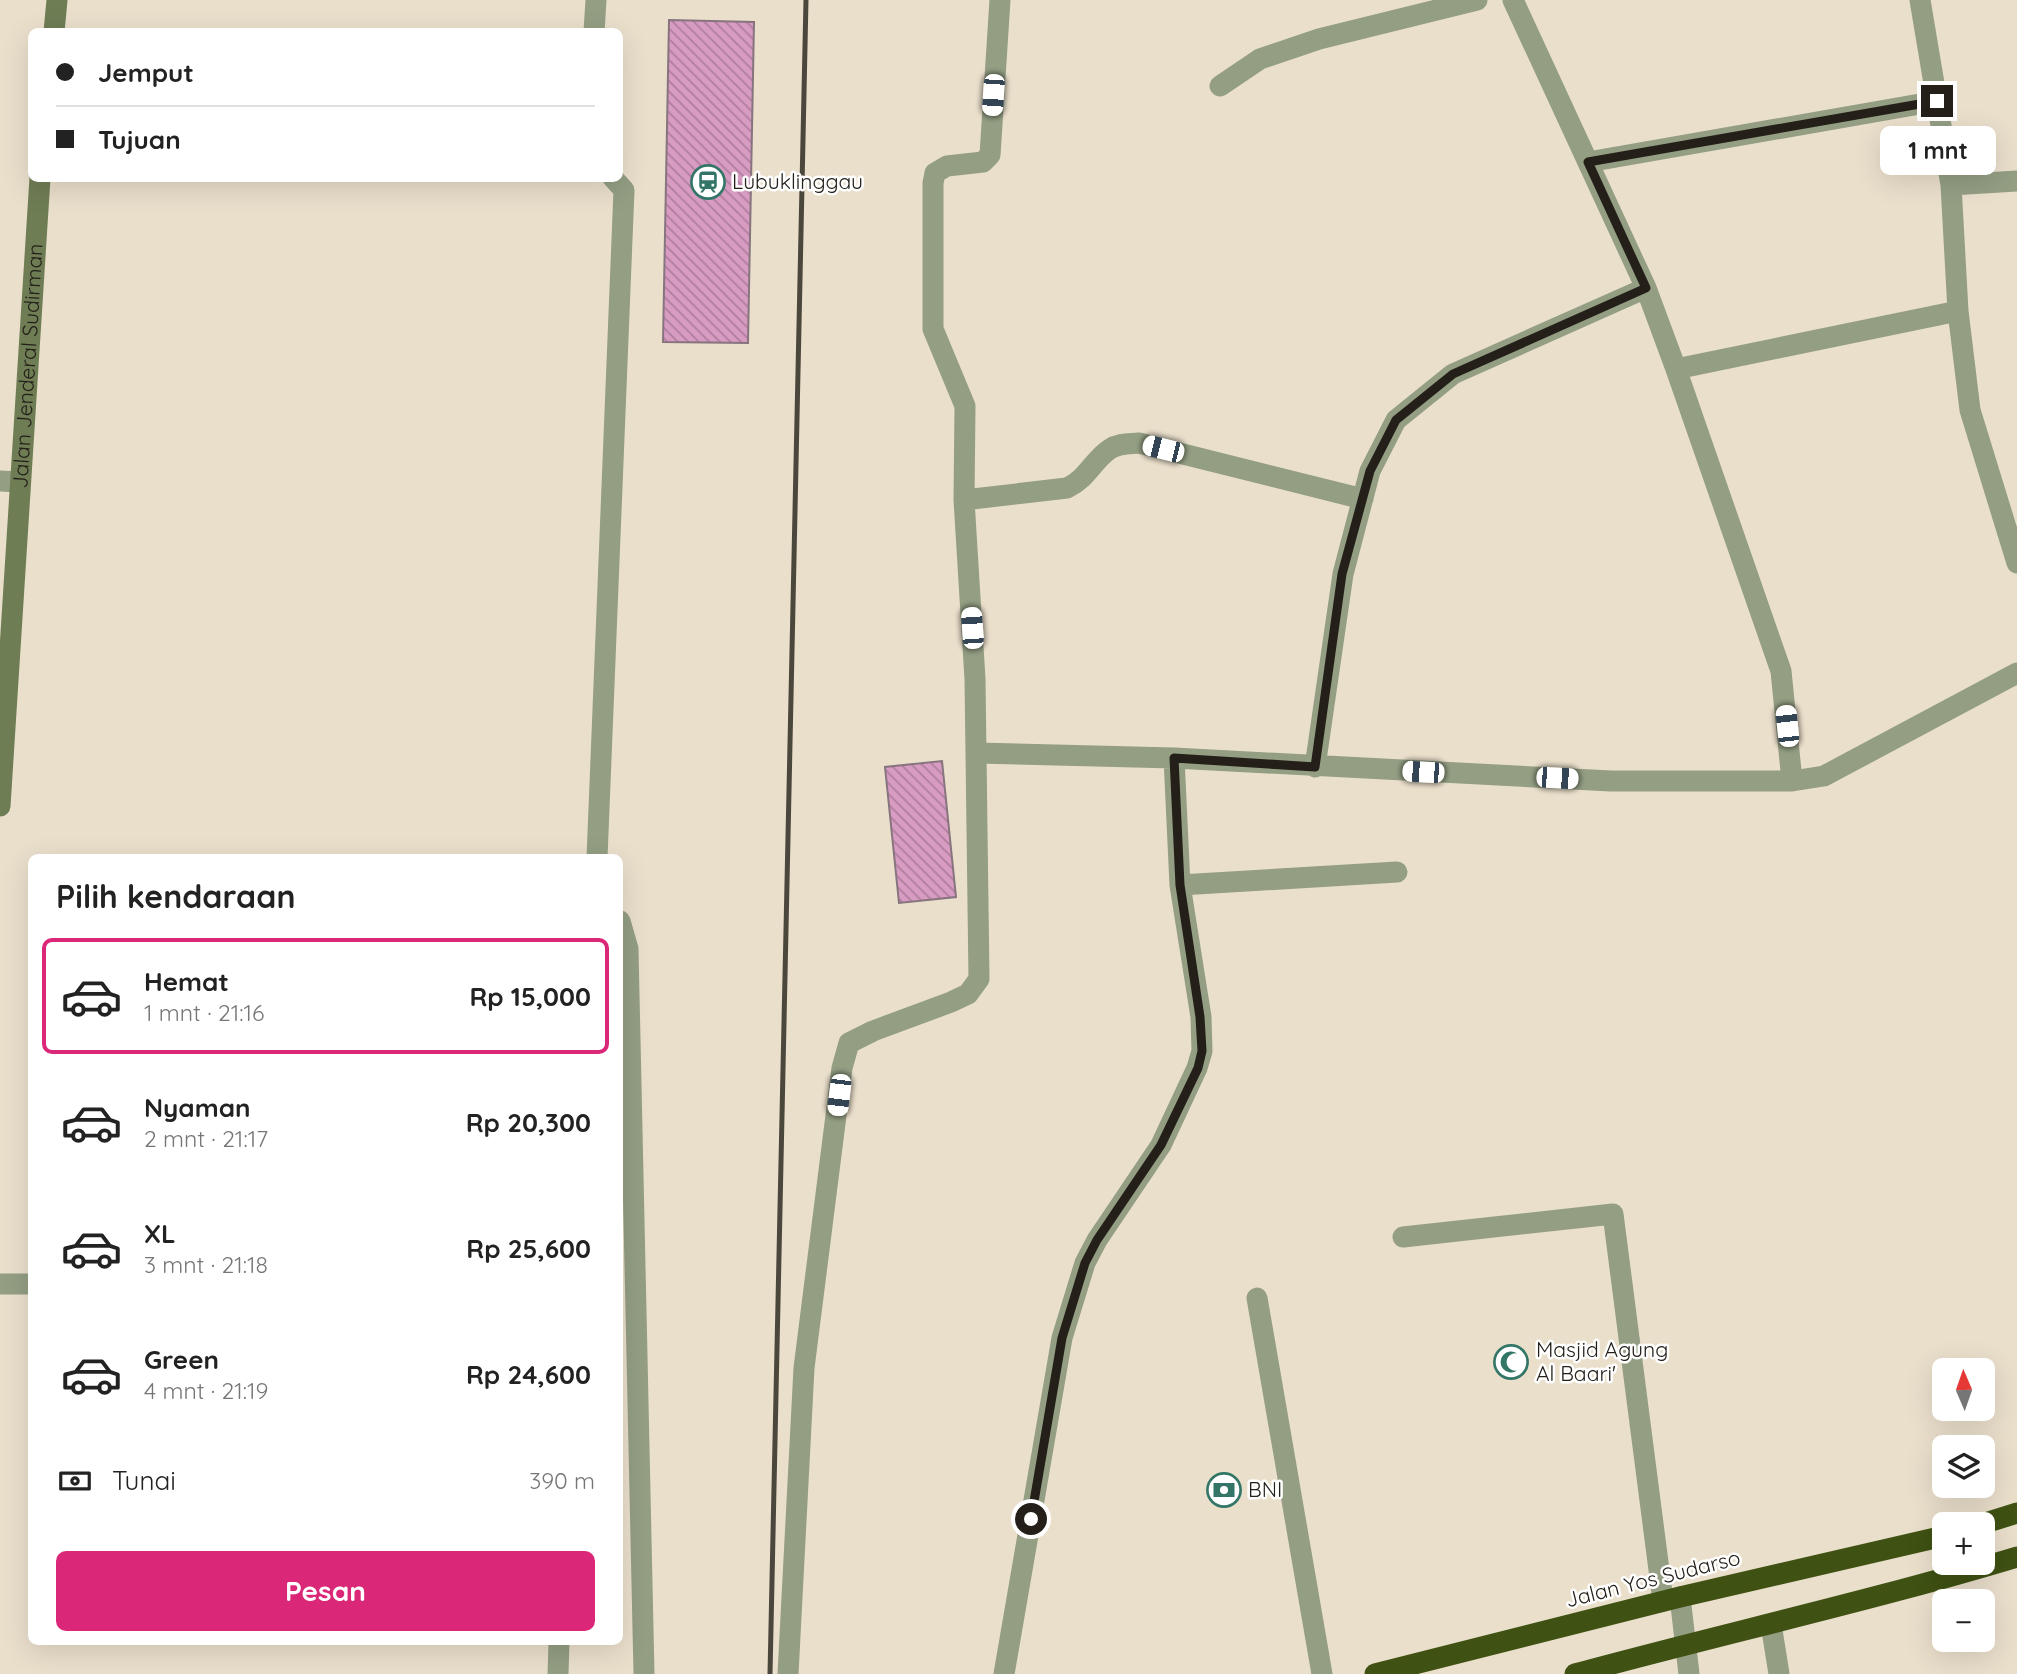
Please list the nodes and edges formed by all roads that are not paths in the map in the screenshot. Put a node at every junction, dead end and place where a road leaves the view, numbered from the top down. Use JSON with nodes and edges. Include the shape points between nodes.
{"nodes":[{"id":1,"x":57,"y":0,"type":"edge"},
{"id":2,"x":596,"y":0,"type":"edge"},
{"id":3,"x":1000,"y":0,"type":"edge"},
{"id":4,"x":1477,"y":0,"type":"edge"},
{"id":5,"x":1513,"y":0,"type":"edge"},
{"id":6,"x":1920,"y":0,"type":"edge"},
{"id":7,"x":54,"y":28,"type":"edge"},
{"id":8,"x":594,"y":28,"type":"edge"},
{"id":9,"x":1220,"y":86,"type":"dead end"},
{"id":10,"x":1937,"y":101,"type":"junction"},
{"id":11,"x":1588,"y":162,"type":"junction"},
{"id":12,"x":2017,"y":181,"type":"edge"},
{"id":13,"x":40,"y":182,"type":"edge"},
{"id":14,"x":616,"y":182,"type":"edge"},
{"id":15,"x":1951,"y":185,"type":"junction"},
{"id":16,"x":1646,"y":288,"type":"junction"},
{"id":17,"x":1958,"y":312,"type":"junction"},
{"id":18,"x":1676,"y":369,"type":"junction"},
{"id":19,"x":10,"y":481,"type":"edge"},
{"id":20,"x":1363,"y":499,"type":"junction"},
{"id":21,"x":964,"y":500,"type":"junction"},
{"id":22,"x":2017,"y":563,"type":"edge"},
{"id":23,"x":2017,"y":673,"type":"edge"},
{"id":24,"x":977,"y":753,"type":"junction"},
{"id":25,"x":1174,"y":758,"type":"junction"},
{"id":26,"x":1315,"y":767,"type":"junction"},
{"id":27,"x":1792,"y":781,"type":"junction"},
{"id":28,"x":0,"y":806,"type":"edge"},
{"id":29,"x":599,"y":854,"type":"edge"},
{"id":30,"x":1397,"y":872,"type":"dead end"},
{"id":31,"x":1180,"y":885,"type":"junction"},
{"id":32,"x":623,"y":932,"type":"edge"},
{"id":33,"x":1403,"y":1237,"type":"dead end"},
{"id":34,"x":0,"y":1284,"type":"edge"},
{"id":35,"x":28,"y":1284,"type":"edge"},
{"id":36,"x":1257,"y":1298,"type":"dead end"},
{"id":37,"x":2017,"y":1513,"type":"edge"},
{"id":38,"x":1995,"y":1520,"type":"edge"},
{"id":39,"x":1932,"y":1539,"type":"edge"},
{"id":40,"x":2017,"y":1558,"type":"edge"},
{"id":41,"x":1672,"y":1599,"type":"junction"},
{"id":42,"x":1771,"y":1624,"type":"junction"},
{"id":43,"x":1685,"y":1644,"type":"junction"},
{"id":44,"x":559,"y":1645,"type":"edge"},
{"id":45,"x":558,"y":1674,"type":"edge"},
{"id":46,"x":644,"y":1674,"type":"edge"},
{"id":47,"x":788,"y":1674,"type":"edge"},
{"id":48,"x":1004,"y":1674,"type":"edge"},
{"id":49,"x":1322,"y":1674,"type":"edge"},
{"id":50,"x":1375,"y":1674,"type":"edge"},
{"id":51,"x":1575,"y":1674,"type":"edge"},
{"id":52,"x":1689,"y":1674,"type":"edge"},
{"id":53,"x":1779,"y":1674,"type":"edge"}],
"edges":[{"from":1,"to":7,"type":"street"},
{"from":2,"to":8,"type":"street"},
{"from":3,"to":21,"type":"street","via":[[990,155],[983,162],[947,166],[935,173],[933,183],[933,329],[965,406]]},
{"from":4,"to":9,"type":"street","via":[[1319,39],[1260,59]]},
{"from":5,"to":11,"type":"street"},
{"from":6,"to":10,"type":"street"},
{"from":10,"to":11,"type":"street"},
{"from":10,"to":15,"type":"street"},
{"from":11,"to":16,"type":"street"},
{"from":12,"to":15,"type":"street"},
{"from":13,"to":19,"type":"street","name":"Jalan Jenderal Sudirman"},
{"from":14,"to":29,"type":"street","via":[[624,191]]},
{"from":15,"to":17,"type":"street"},
{"from":16,"to":18,"type":"street"},
{"from":16,"to":20,"type":"street","via":[[1453,374],[1396,420],[1370,471]]},
{"from":17,"to":18,"type":"street"},
{"from":17,"to":22,"type":"street","via":[[1970,410]]},
{"from":18,"to":27,"type":"street","via":[[1781,671]]},
{"from":19,"to":28,"type":"street","name":"Jalan Jenderal Sudirman"},
{"from":20,"to":21,"type":"street","via":[[1139,443],[1108,449],[1079,482],[1067,488]]},
{"from":20,"to":26,"type":"street","via":[[1342,574]]},
{"from":21,"to":24,"type":"street"},
{"from":23,"to":27,"type":"street","via":[[1824,776]]},
{"from":24,"to":25,"type":"street"},
{"from":24,"to":47,"type":"street","via":[[979,979],[968,994],[849,1043],[842,1068],[804,1368]]},
{"from":25,"to":26,"type":"street"},
{"from":25,"to":31,"type":"street"},
{"from":26,"to":27,"type":"street","via":[[1611,781]]},
{"from":30,"to":31,"type":"street"},
{"from":31,"to":48,"type":"street","via":[[1202,1051],[1161,1145],[1085,1263],[1070,1307]]},
{"from":32,"to":46,"type":"street","via":[[628,949]]},
{"from":33,"to":41,"type":"street","via":[[1613,1214]]},
{"from":34,"to":35,"type":"street"},
{"from":36,"to":49,"type":"street"},
{"from":37,"to":38,"type":"highway"},
{"from":39,"to":41,"type":"highway","name":"Jalan Yos Sudarso"},
{"from":40,"to":42,"type":"highway"},
{"from":41,"to":43,"type":"street"},
{"from":41,"to":50,"type":"highway","name":"Jalan Yos Sudarso"},
{"from":42,"to":43,"type":"highway"},
{"from":42,"to":53,"type":"street"},
{"from":43,"to":51,"type":"highway"},
{"from":43,"to":52,"type":"street"},
{"from":44,"to":45,"type":"street"}]}
